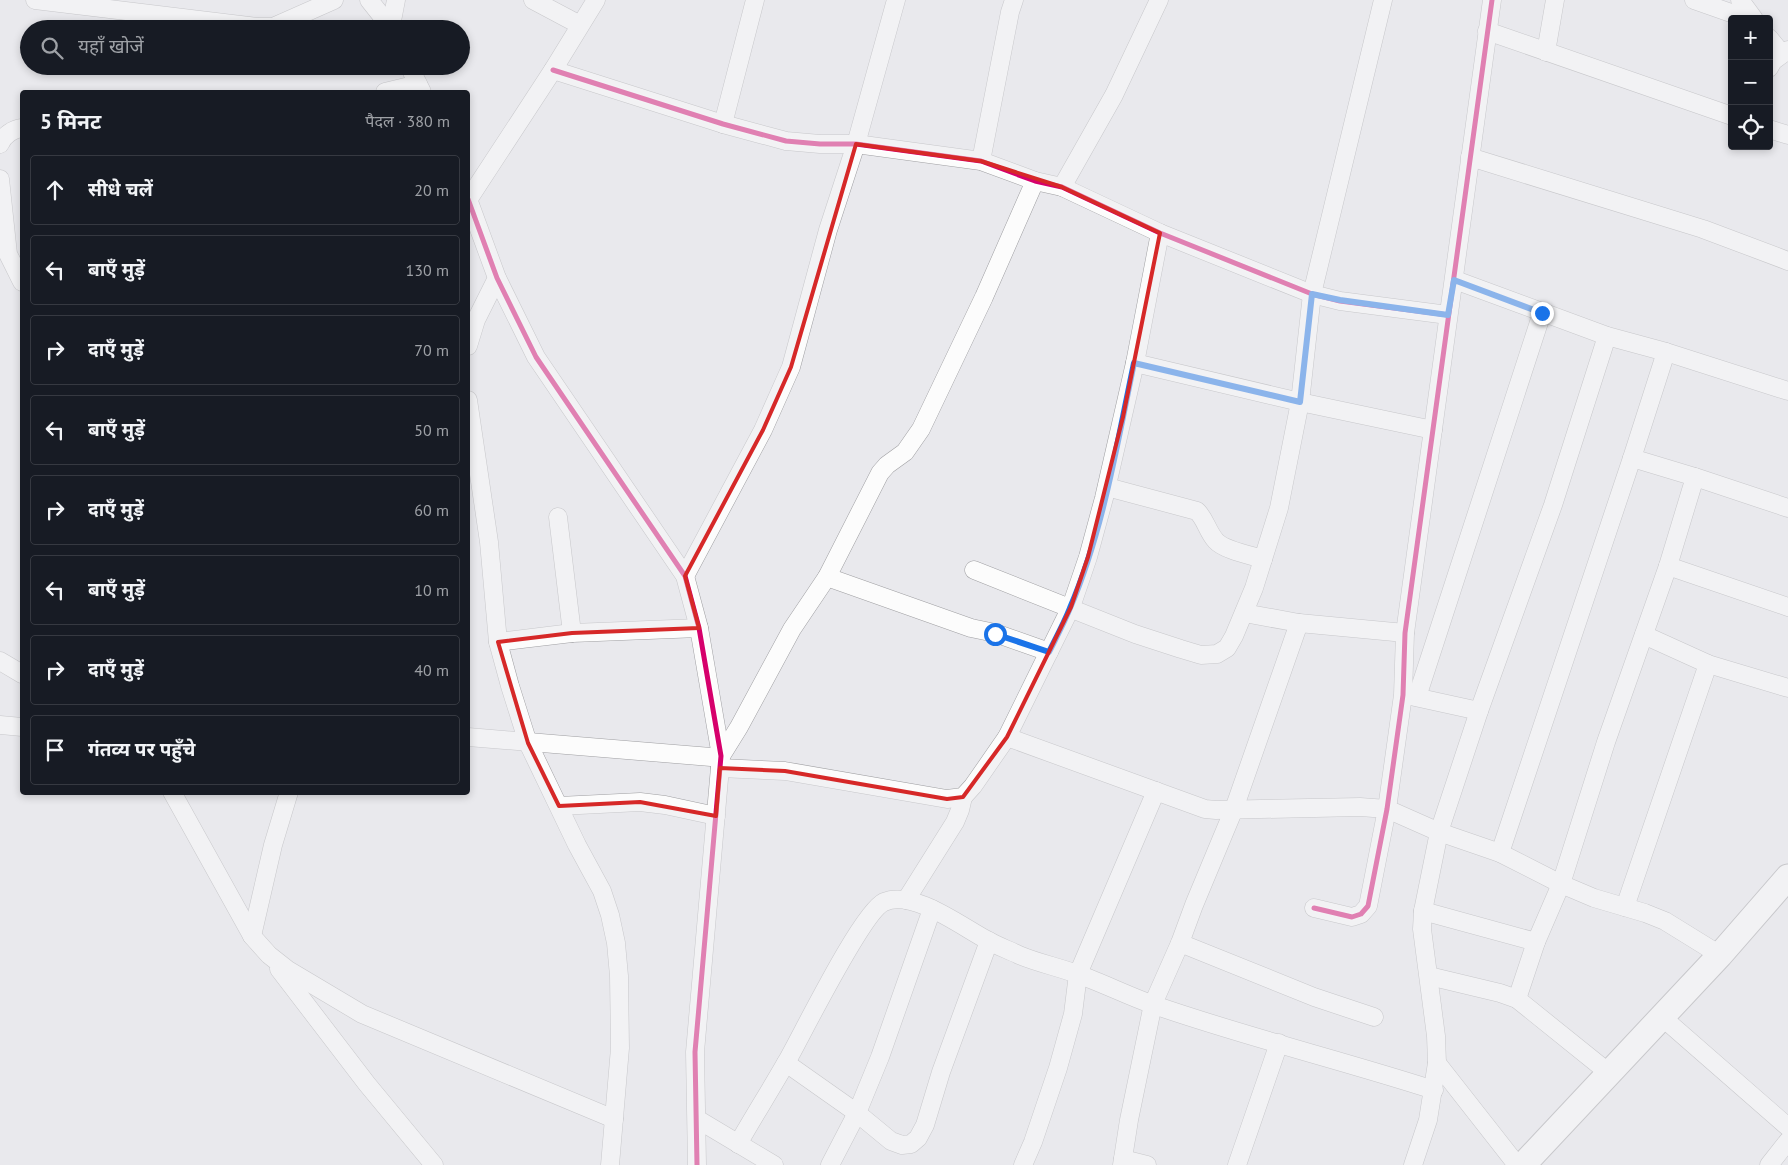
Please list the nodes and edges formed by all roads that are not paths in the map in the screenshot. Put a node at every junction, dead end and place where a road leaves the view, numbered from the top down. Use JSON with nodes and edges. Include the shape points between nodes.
{"nodes":[{"id":1,"x":35,"y":0,"type":"edge"},
{"id":2,"x":334,"y":0,"type":"edge"},
{"id":3,"x":369,"y":0,"type":"edge"},
{"id":4,"x":396,"y":0,"type":"edge"},
{"id":5,"x":533,"y":0,"type":"edge"},
{"id":6,"x":596,"y":0,"type":"edge"},
{"id":7,"x":755,"y":0,"type":"edge"},
{"id":8,"x":896,"y":0,"type":"edge"},
{"id":9,"x":1014,"y":0,"type":"edge"},
{"id":10,"x":1159,"y":0,"type":"edge"},
{"id":11,"x":1383,"y":0,"type":"edge"},
{"id":12,"x":1492,"y":0,"type":"edge"},
{"id":13,"x":1554,"y":0,"type":"edge"},
{"id":14,"x":1694,"y":0,"type":"edge"},
{"id":15,"x":1740,"y":0,"type":"edge"},
{"id":16,"x":1737,"y":15,"type":"edge"},
{"id":17,"x":1751,"y":15,"type":"edge"},
{"id":18,"x":194,"y":20,"type":"edge"},
{"id":19,"x":289,"y":20,"type":"edge"},
{"id":20,"x":385,"y":20,"type":"edge"},
{"id":21,"x":392,"y":20,"type":"edge"},
{"id":22,"x":580,"y":25,"type":"junction"},
{"id":23,"x":1487,"y":31,"type":"junction"},
{"id":24,"x":1773,"y":42,"type":"edge"},
{"id":25,"x":1546,"y":52,"type":"junction"},
{"id":26,"x":1785,"y":52,"type":"edge"},
{"id":27,"x":1773,"y":61,"type":"edge"},
{"id":28,"x":553,"y":70,"type":"junction"},
{"id":29,"x":414,"y":75,"type":"edge"},
{"id":30,"x":420,"y":88,"type":"edge"},
{"id":31,"x":402,"y":90,"type":"edge"},
{"id":32,"x":1728,"y":115,"type":"edge"},
{"id":33,"x":722,"y":124,"type":"junction"},
{"id":34,"x":20,"y":128,"type":"edge"},
{"id":35,"x":1773,"y":130,"type":"edge"},
{"id":36,"x":1788,"y":135,"type":"edge"},
{"id":37,"x":0,"y":144,"type":"edge"},
{"id":38,"x":856,"y":144,"type":"junction"},
{"id":39,"x":1470,"y":157,"type":"junction"},
{"id":40,"x":981,"y":161,"type":"junction"},
{"id":41,"x":0,"y":178,"type":"edge"},
{"id":42,"x":1035,"y":182,"type":"junction"},
{"id":43,"x":1062,"y":187,"type":"junction"},
{"id":44,"x":470,"y":196,"type":"edge"},
{"id":45,"x":470,"y":204,"type":"edge"},
{"id":46,"x":1160,"y":233,"type":"junction"},
{"id":47,"x":4,"y":253,"type":"edge"},
{"id":48,"x":1788,"y":261,"type":"edge"},
{"id":49,"x":497,"y":278,"type":"junction"},
{"id":50,"x":20,"y":279,"type":"edge"},
{"id":51,"x":1454,"y":280,"type":"junction"},
{"id":52,"x":1312,"y":294,"type":"junction"},
{"id":53,"x":1542,"y":313,"type":"junction"},
{"id":54,"x":1448,"y":315,"type":"junction"},
{"id":55,"x":1607,"y":336,"type":"junction"},
{"id":56,"x":470,"y":340,"type":"edge"},
{"id":57,"x":1666,"y":352,"type":"junction"},
{"id":58,"x":1134,"y":363,"type":"junction"},
{"id":59,"x":1788,"y":391,"type":"edge"},
{"id":60,"x":1300,"y":402,"type":"junction"},
{"id":61,"x":1433,"y":430,"type":"junction"},
{"id":62,"x":470,"y":433,"type":"edge"},
{"id":63,"x":471,"y":450,"type":"edge"},
{"id":64,"x":1632,"y":458,"type":"junction"},
{"id":65,"x":1695,"y":477,"type":"junction"},
{"id":66,"x":1107,"y":487,"type":"junction"},
{"id":67,"x":1788,"y":508,"type":"edge"},
{"id":68,"x":558,"y":517,"type":"dead end"},
{"id":69,"x":1263,"y":559,"type":"junction"},
{"id":70,"x":1668,"y":566,"type":"junction"},
{"id":71,"x":974,"y":570,"type":"dead end"},
{"id":72,"x":685,"y":576,"type":"junction"},
{"id":73,"x":827,"y":577,"type":"junction"},
{"id":74,"x":1788,"y":607,"type":"edge"},
{"id":75,"x":1070,"y":608,"type":"junction"},
{"id":76,"x":1244,"y":613,"type":"junction"},
{"id":77,"x":1299,"y":623,"type":"junction"},
{"id":78,"x":699,"y":628,"type":"junction"},
{"id":79,"x":572,"y":633,"type":"junction"},
{"id":80,"x":1405,"y":633,"type":"junction"},
{"id":81,"x":1644,"y":635,"type":"junction"},
{"id":82,"x":498,"y":642,"type":"junction"},
{"id":83,"x":1049,"y":652,"type":"junction"},
{"id":84,"x":0,"y":661,"type":"edge"},
{"id":85,"x":1708,"y":664,"type":"junction"},
{"id":86,"x":20,"y":673,"type":"edge"},
{"id":87,"x":1788,"y":688,"type":"edge"},
{"id":88,"x":1410,"y":696,"type":"junction"},
{"id":89,"x":1479,"y":711,"type":"junction"},
{"id":90,"x":0,"y":725,"type":"edge"},
{"id":91,"x":20,"y":727,"type":"edge"},
{"id":92,"x":470,"y":737,"type":"edge"},
{"id":93,"x":1007,"y":737,"type":"junction"},
{"id":94,"x":528,"y":742,"type":"junction"},
{"id":95,"x":720,"y":762,"type":"junction"},
{"id":96,"x":1156,"y":791,"type":"junction"},
{"id":97,"x":174,"y":795,"type":"edge"},
{"id":98,"x":288,"y":795,"type":"edge"},
{"id":99,"x":963,"y":797,"type":"junction"},
{"id":100,"x":559,"y":806,"type":"junction"},
{"id":101,"x":1234,"y":809,"type":"junction"},
{"id":102,"x":1387,"y":809,"type":"junction"},
{"id":103,"x":716,"y":816,"type":"junction"},
{"id":104,"x":1439,"y":832,"type":"junction"},
{"id":105,"x":1500,"y":853,"type":"junction"},
{"id":106,"x":1788,"y":877,"type":"edge"},
{"id":107,"x":1561,"y":884,"type":"junction"},
{"id":108,"x":906,"y":900,"type":"junction"},
{"id":109,"x":1625,"y":907,"type":"junction"},
{"id":110,"x":1314,"y":908,"type":"dead end"},
{"id":111,"x":932,"y":909,"type":"junction"},
{"id":112,"x":1422,"y":910,"type":"junction"},
{"id":113,"x":252,"y":936,"type":"junction"},
{"id":114,"x":989,"y":941,"type":"junction"},
{"id":115,"x":1536,"y":942,"type":"junction"},
{"id":116,"x":1180,"y":943,"type":"junction"},
{"id":117,"x":1720,"y":955,"type":"junction"},
{"id":118,"x":269,"y":956,"type":"junction"},
{"id":119,"x":1078,"y":974,"type":"junction"},
{"id":120,"x":1429,"y":976,"type":"junction"},
{"id":121,"x":1517,"y":999,"type":"junction"},
{"id":122,"x":1153,"y":1004,"type":"junction"},
{"id":123,"x":1374,"y":1017,"type":"dead end"},
{"id":124,"x":1662,"y":1017,"type":"junction"},
{"id":125,"x":1280,"y":1043,"type":"junction"},
{"id":126,"x":786,"y":1063,"type":"junction"},
{"id":127,"x":1437,"y":1063,"type":"junction"},
{"id":128,"x":1609,"y":1073,"type":"junction"},
{"id":129,"x":1434,"y":1090,"type":"junction"},
{"id":130,"x":857,"y":1113,"type":"junction"},
{"id":131,"x":697,"y":1118,"type":"junction"},
{"id":132,"x":614,"y":1119,"type":"junction"},
{"id":133,"x":1788,"y":1127,"type":"edge"},
{"id":134,"x":1788,"y":1141,"type":"edge"},
{"id":135,"x":738,"y":1144,"type":"junction"},
{"id":136,"x":1123,"y":1162,"type":"edge"},
{"id":137,"x":434,"y":1165,"type":"edge"},
{"id":138,"x":610,"y":1165,"type":"edge"},
{"id":139,"x":698,"y":1165,"type":"edge"},
{"id":140,"x":774,"y":1165,"type":"edge"},
{"id":141,"x":830,"y":1165,"type":"edge"},
{"id":142,"x":1023,"y":1165,"type":"edge"},
{"id":143,"x":1147,"y":1165,"type":"edge"},
{"id":144,"x":1237,"y":1165,"type":"edge"},
{"id":145,"x":1413,"y":1165,"type":"edge"},
{"id":146,"x":1517,"y":1165,"type":"edge"},
{"id":147,"x":1523,"y":1165,"type":"edge"},
{"id":148,"x":1769,"y":1165,"type":"edge"}],
"edges":[{"from":1,"to":18,"type":"street"},
{"from":2,"to":19,"type":"street"},
{"from":3,"to":20,"type":"street"},
{"from":4,"to":21,"type":"street"},
{"from":5,"to":22,"type":"street"},
{"from":6,"to":22,"type":"street"},
{"from":7,"to":33,"type":"street"},
{"from":8,"to":38,"type":"street"},
{"from":9,"to":40,"type":"street"},
{"from":10,"to":43,"type":"street","via":[[1114,95]]},
{"from":11,"to":52,"type":"street"},
{"from":12,"to":23,"type":"street"},
{"from":13,"to":25,"type":"street"},
{"from":14,"to":16,"type":"street"},
{"from":15,"to":17,"type":"street"},
{"from":22,"to":28,"type":"street"},
{"from":23,"to":25,"type":"street"},
{"from":23,"to":39,"type":"street"},
{"from":24,"to":26,"type":"street"},
{"from":25,"to":32,"type":"street"},
{"from":26,"to":27,"type":"street"},
{"from":28,"to":33,"type":"street"},
{"from":28,"to":44,"type":"street"},
{"from":29,"to":30,"type":"street"},
{"from":30,"to":31,"type":"street"},
{"from":33,"to":38,"type":"street","via":[[786,141]]},
{"from":34,"to":37,"type":"street","via":[[3,137]]},
{"from":35,"to":36,"type":"street"},
{"from":38,"to":40,"type":"street"},
{"from":38,"to":72,"type":"street","via":[[828,230],[791,367],[763,430]]},
{"from":39,"to":48,"type":"street","via":[[1703,229]]},
{"from":39,"to":51,"type":"street"},
{"from":40,"to":42,"type":"street"},
{"from":41,"to":47,"type":"street"},
{"from":42,"to":43,"type":"street"},
{"from":42,"to":73,"type":"street","via":[[921,429],[905,452],[880,473]]},
{"from":43,"to":46,"type":"street"},
{"from":45,"to":49,"type":"street"},
{"from":46,"to":52,"type":"street"},
{"from":46,"to":58,"type":"street"},
{"from":47,"to":50,"type":"street"},
{"from":49,"to":56,"type":"street"},
{"from":49,"to":72,"type":"street","via":[[536,357]]},
{"from":51,"to":53,"type":"street"},
{"from":51,"to":54,"type":"street"},
{"from":52,"to":54,"type":"street"},
{"from":52,"to":60,"type":"street"},
{"from":53,"to":55,"type":"street"},
{"from":53,"to":88,"type":"street"},
{"from":54,"to":61,"type":"street"},
{"from":55,"to":57,"type":"street"},
{"from":55,"to":89,"type":"street","via":[[1553,505]]},
{"from":57,"to":59,"type":"street"},
{"from":57,"to":64,"type":"street"},
{"from":58,"to":60,"type":"street"},
{"from":58,"to":66,"type":"street"},
{"from":60,"to":61,"type":"street"},
{"from":60,"to":69,"type":"street","via":[[1279,508]]},
{"from":61,"to":80,"type":"street"},
{"from":62,"to":63,"type":"street"},
{"from":63,"to":82,"type":"street","via":[[489,542]]},
{"from":64,"to":65,"type":"street"},
{"from":64,"to":105,"type":"street"},
{"from":65,"to":67,"type":"street"},
{"from":65,"to":70,"type":"street"},
{"from":66,"to":69,"type":"street","via":[[1197,511],[1223,547]]},
{"from":66,"to":75,"type":"street"},
{"from":68,"to":79,"type":"street"},
{"from":69,"to":76,"type":"street"},
{"from":70,"to":74,"type":"street"},
{"from":70,"to":81,"type":"street"},
{"from":71,"to":75,"type":"street"},
{"from":72,"to":78,"type":"street"},
{"from":73,"to":83,"type":"street"},
{"from":73,"to":95,"type":"street","via":[[792,629]]},
{"from":75,"to":76,"type":"street","via":[[1135,634],[1201,655],[1217,654],[1227,648]]},
{"from":75,"to":83,"type":"street"},
{"from":76,"to":77,"type":"street"},
{"from":77,"to":80,"type":"street"},
{"from":77,"to":101,"type":"street"},
{"from":78,"to":79,"type":"street"},
{"from":78,"to":95,"type":"street"},
{"from":79,"to":82,"type":"street"},
{"from":80,"to":88,"type":"street"},
{"from":81,"to":85,"type":"street"},
{"from":81,"to":107,"type":"street"},
{"from":82,"to":94,"type":"street"},
{"from":83,"to":93,"type":"street"},
{"from":84,"to":86,"type":"street"},
{"from":85,"to":87,"type":"street"},
{"from":85,"to":109,"type":"street"},
{"from":88,"to":89,"type":"street"},
{"from":88,"to":102,"type":"street"},
{"from":89,"to":104,"type":"street"},
{"from":90,"to":91,"type":"street"},
{"from":92,"to":94,"type":"street"},
{"from":93,"to":96,"type":"street"},
{"from":93,"to":99,"type":"street"},
{"from":94,"to":95,"type":"street","via":[[711,757]]},
{"from":94,"to":100,"type":"street"},
{"from":95,"to":99,"type":"street","via":[[947,799]]},
{"from":95,"to":103,"type":"street"},
{"from":96,"to":101,"type":"street","via":[[1205,808]]},
{"from":96,"to":119,"type":"street"},
{"from":97,"to":113,"type":"street"},
{"from":98,"to":113,"type":"street"},
{"from":99,"to":108,"type":"street","via":[[954,822]]},
{"from":100,"to":103,"type":"street","via":[[640,802]]},
{"from":100,"to":132,"type":"street","via":[[602,891],[616,943],[620,1048]]},
{"from":101,"to":102,"type":"street","via":[[1360,806]]},
{"from":101,"to":116,"type":"street"},
{"from":102,"to":104,"type":"street"},
{"from":102,"to":110,"type":"street","via":[[1368,906],[1361,914],[1352,917]]},
{"from":103,"to":131,"type":"street","via":[[695,1052]]},
{"from":104,"to":105,"type":"street"},
{"from":104,"to":112,"type":"street"},
{"from":105,"to":107,"type":"street"},
{"from":106,"to":117,"type":"street"},
{"from":107,"to":109,"type":"street"},
{"from":107,"to":115,"type":"street"},
{"from":108,"to":111,"type":"street"},
{"from":108,"to":126,"type":"street","via":[[885,901],[870,915]]},
{"from":109,"to":117,"type":"street","via":[[1665,921]]},
{"from":111,"to":114,"type":"street"},
{"from":111,"to":130,"type":"street"},
{"from":112,"to":115,"type":"street"},
{"from":112,"to":120,"type":"street"},
{"from":113,"to":118,"type":"street"},
{"from":114,"to":119,"type":"street"},
{"from":114,"to":130,"type":"street","via":[[918,1138],[911,1144],[891,1141]]},
{"from":115,"to":121,"type":"street"},
{"from":116,"to":122,"type":"street"},
{"from":116,"to":123,"type":"street","via":[[1314,997]]},
{"from":117,"to":124,"type":"street"},
{"from":118,"to":132,"type":"street","via":[[362,1014]]},
{"from":118,"to":137,"type":"street"},
{"from":119,"to":122,"type":"street"},
{"from":119,"to":142,"type":"street","via":[[1073,1014]]},
{"from":120,"to":121,"type":"street"},
{"from":120,"to":127,"type":"street"},
{"from":121,"to":128,"type":"street"},
{"from":122,"to":125,"type":"street"},
{"from":122,"to":136,"type":"street"},
{"from":124,"to":128,"type":"street"},
{"from":124,"to":133,"type":"street"},
{"from":125,"to":129,"type":"street"},
{"from":125,"to":144,"type":"street"},
{"from":126,"to":130,"type":"street"},
{"from":126,"to":135,"type":"street"},
{"from":127,"to":129,"type":"street"},
{"from":127,"to":146,"type":"street"},
{"from":128,"to":147,"type":"street"},
{"from":129,"to":145,"type":"street"},
{"from":130,"to":141,"type":"street"},
{"from":131,"to":135,"type":"street"},
{"from":131,"to":139,"type":"street"},
{"from":132,"to":138,"type":"street"},
{"from":134,"to":148,"type":"street"},
{"from":135,"to":140,"type":"street"},
{"from":136,"to":143,"type":"street"}]}
